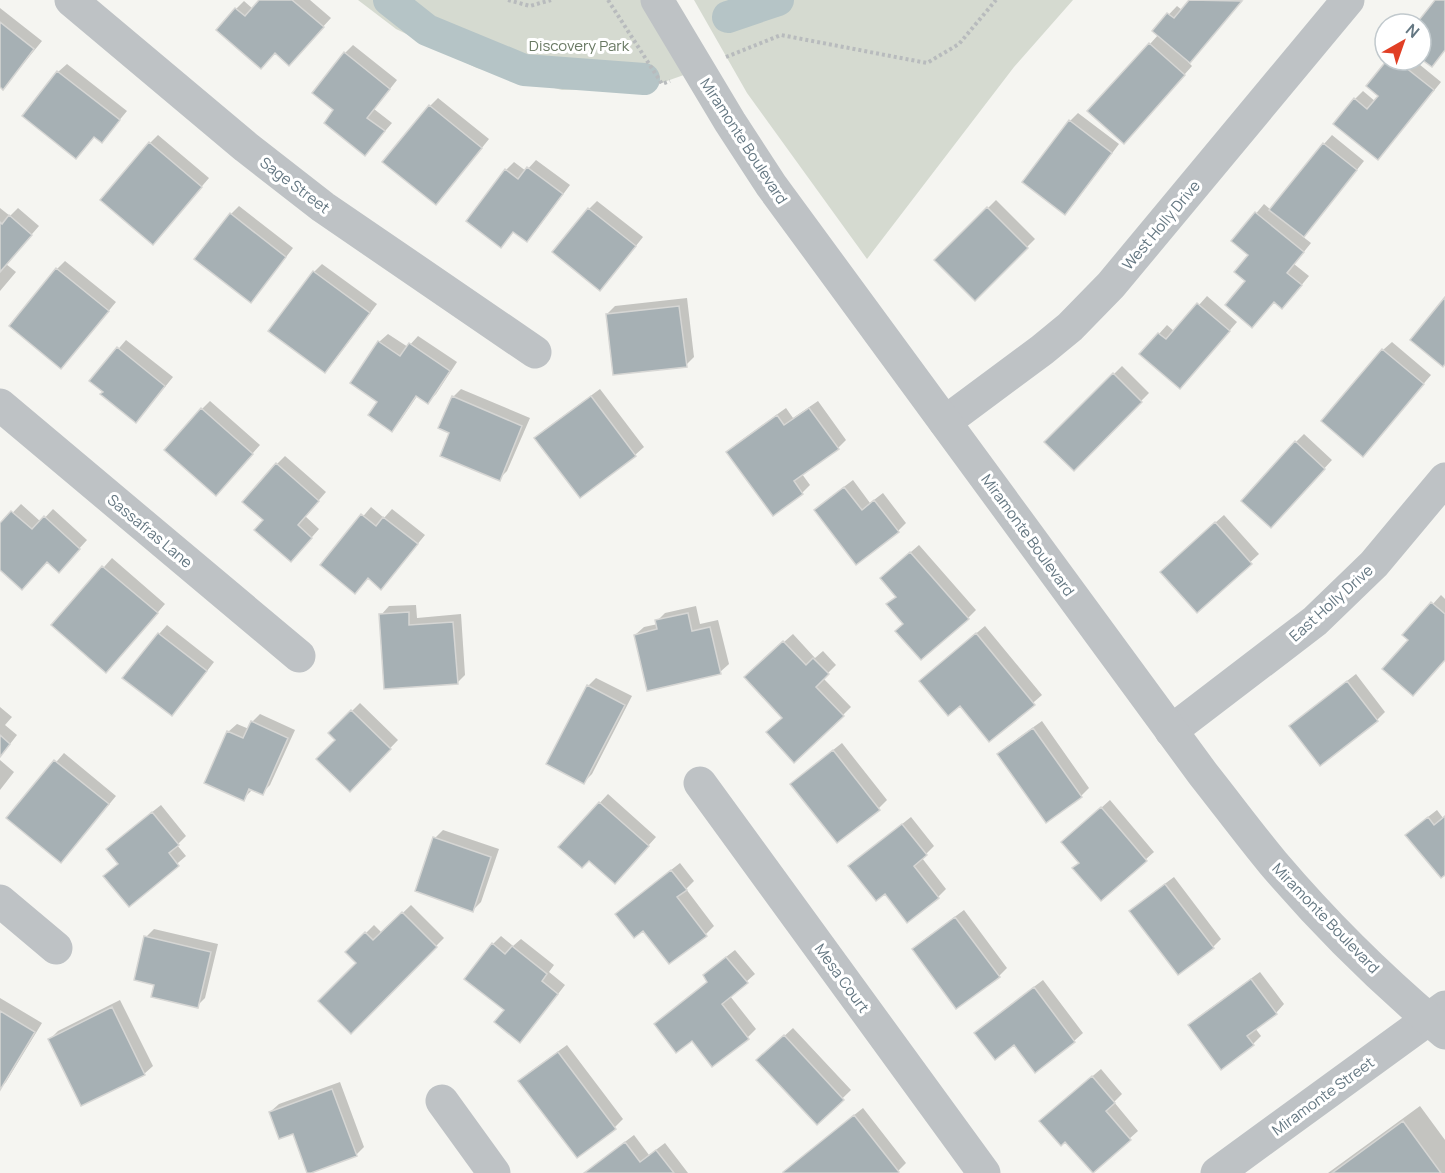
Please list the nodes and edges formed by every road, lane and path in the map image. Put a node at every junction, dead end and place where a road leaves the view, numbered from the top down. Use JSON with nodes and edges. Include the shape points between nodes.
{"nodes":[{"id":1,"x":71,"y":0,"type":"edge"},
{"id":2,"x":508,"y":0,"type":"edge"},
{"id":3,"x":551,"y":0,"type":"edge"},
{"id":4,"x":608,"y":0,"type":"edge"},
{"id":5,"x":657,"y":0,"type":"edge"},
{"id":6,"x":996,"y":0,"type":"edge"},
{"id":7,"x":1348,"y":0,"type":"edge"},
{"id":8,"x":698,"y":70,"type":"junction"},
{"id":9,"x":535,"y":352,"type":"dead end"},
{"id":10,"x":0,"y":405,"type":"edge"},
{"id":11,"x":945,"y":422,"type":"junction"},
{"id":12,"x":1445,"y":479,"type":"edge"},
{"id":13,"x":299,"y":656,"type":"dead end"},
{"id":14,"x":1171,"y":730,"type":"junction"},
{"id":15,"x":700,"y":783,"type":"dead end"},
{"id":16,"x":0,"y":902,"type":"edge"},
{"id":17,"x":57,"y":948,"type":"dead end"},
{"id":18,"x":1439,"y":1019,"type":"edge"},
{"id":19,"x":442,"y":1101,"type":"dead end"},
{"id":20,"x":494,"y":1173,"type":"edge"},
{"id":21,"x":984,"y":1173,"type":"edge"},
{"id":22,"x":1217,"y":1173,"type":"edge"}],
"edges":[{"from":1,"to":9,"type":"street","name":"Sage Street","via":[[323,207]]},
{"from":2,"to":3,"type":"path","via":[[530,6]]},
{"from":4,"to":8,"type":"path","via":[[662,84]]},
{"from":5,"to":8,"type":"street","name":"Miramonte Boulevard"},
{"from":6,"to":8,"type":"path","via":[[959,44],[927,63],[781,35]]},
{"from":7,"to":11,"type":"street","name":"West Holly Drive","via":[[1111,285],[1070,327]]},
{"from":8,"to":11,"type":"street","name":"Miramonte Boulevard","via":[[771,185]]},
{"from":10,"to":13,"type":"street","name":"Sassafras Lane"},
{"from":11,"to":14,"type":"street","name":"Miramonte Boulevard"},
{"from":12,"to":14,"type":"street","name":"East Holly Drive","via":[[1374,564],[1315,621]]},
{"from":14,"to":18,"type":"street","name":"Miramonte Boulevard","via":[[1273,863],[1355,950]]},
{"from":15,"to":21,"type":"street","name":"Mesa Court"},
{"from":16,"to":17,"type":"street"},
{"from":18,"to":22,"type":"street","name":"Miramonte Street"},
{"from":19,"to":20,"type":"street"}]}
